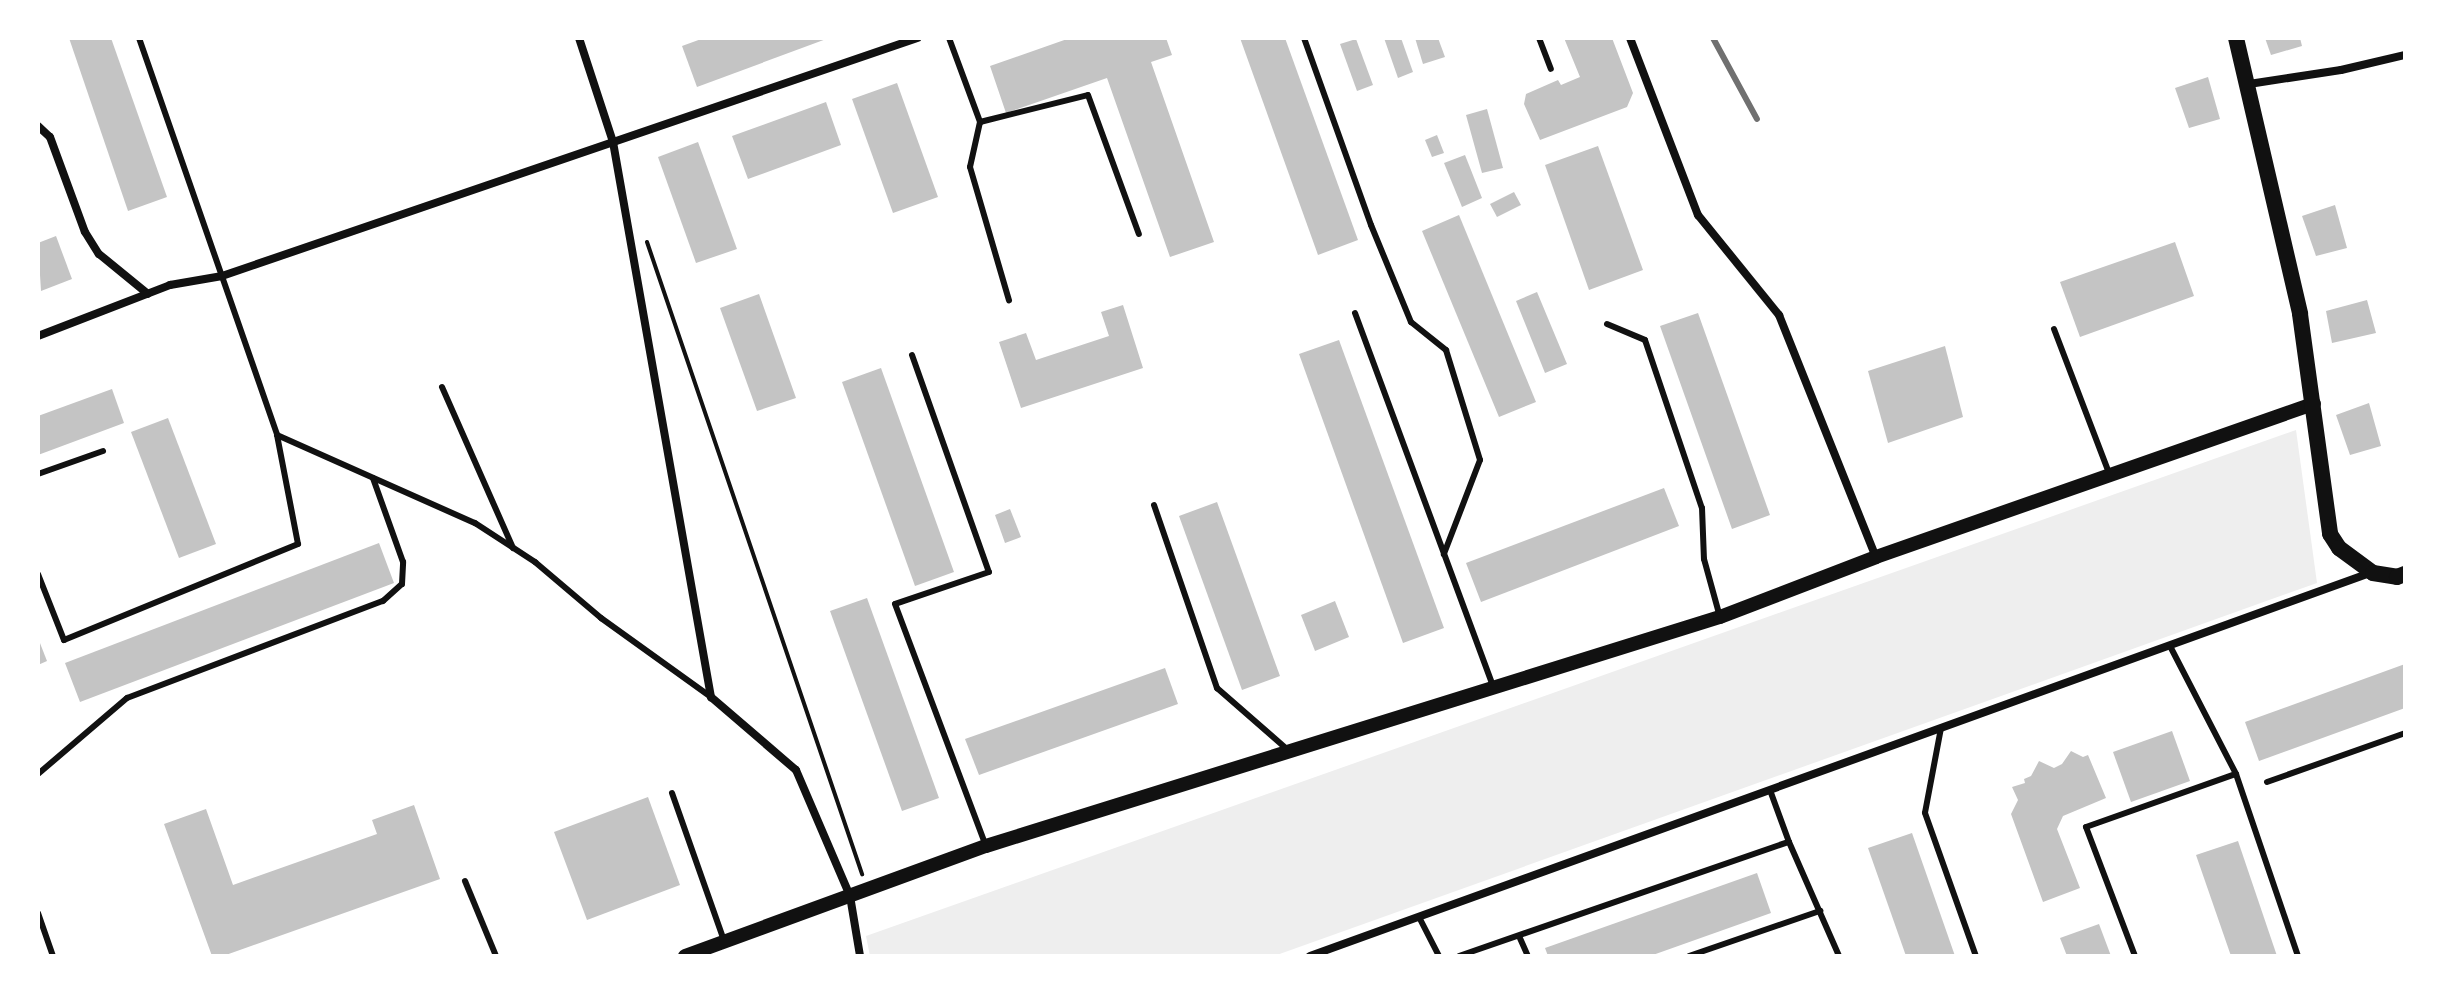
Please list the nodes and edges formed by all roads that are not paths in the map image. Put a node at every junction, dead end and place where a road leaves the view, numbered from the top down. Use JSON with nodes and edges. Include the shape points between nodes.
{"nodes":[{"id":1,"x":139,"y":38,"type":"edge"},
{"id":2,"x":579,"y":38,"type":"edge"},
{"id":3,"x":917,"y":38,"type":"edge"},
{"id":4,"x":949,"y":38,"type":"edge"},
{"id":5,"x":1304,"y":38,"type":"edge"},
{"id":6,"x":1539,"y":38,"type":"edge"},
{"id":7,"x":1630,"y":38,"type":"edge"},
{"id":8,"x":2236,"y":38,"type":"edge"},
{"id":9,"x":2405,"y":55,"type":"edge"},
{"id":10,"x":1551,"y":69,"type":"dead end"},
{"id":11,"x":2249,"y":84,"type":"junction"},
{"id":12,"x":980,"y":122,"type":"junction"},
{"id":13,"x":38,"y":126,"type":"edge"},
{"id":14,"x":613,"y":142,"type":"junction"},
{"id":15,"x":1139,"y":234,"type":"dead end"},
{"id":16,"x":222,"y":276,"type":"junction"},
{"id":17,"x":148,"y":294,"type":"junction"},
{"id":18,"x":1009,"y":300,"type":"dead end"},
{"id":19,"x":1355,"y":313,"type":"dead end"},
{"id":20,"x":1607,"y":324,"type":"dead end"},
{"id":21,"x":2054,"y":329,"type":"dead end"},
{"id":22,"x":38,"y":336,"type":"edge"},
{"id":23,"x":912,"y":355,"type":"dead end"},
{"id":24,"x":442,"y":387,"type":"dead end"},
{"id":25,"x":2314,"y":404,"type":"junction"},
{"id":26,"x":277,"y":435,"type":"junction"},
{"id":27,"x":103,"y":451,"type":"dead end"},
{"id":28,"x":38,"y":474,"type":"edge"},
{"id":29,"x":2110,"y":476,"type":"junction"},
{"id":30,"x":373,"y":478,"type":"junction"},
{"id":31,"x":1154,"y":505,"type":"dead end"},
{"id":32,"x":513,"y":548,"type":"junction"},
{"id":33,"x":1444,"y":554,"type":"junction"},
{"id":34,"x":1876,"y":557,"type":"junction"},
{"id":35,"x":2373,"y":573,"type":"junction"},
{"id":36,"x":38,"y":574,"type":"edge"},
{"id":37,"x":2405,"y":574,"type":"edge"},
{"id":38,"x":1720,"y":617,"type":"junction"},
{"id":39,"x":2170,"y":646,"type":"junction"},
{"id":40,"x":1494,"y":688,"type":"junction"},
{"id":41,"x":711,"y":697,"type":"junction"},
{"id":42,"x":1941,"y":728,"type":"junction"},
{"id":43,"x":2405,"y":733,"type":"edge"},
{"id":44,"x":1289,"y":751,"type":"junction"},
{"id":45,"x":38,"y":774,"type":"edge"},
{"id":46,"x":2236,"y":774,"type":"junction"},
{"id":47,"x":2267,"y":782,"type":"dead end"},
{"id":48,"x":1770,"y":790,"type":"junction"},
{"id":49,"x":672,"y":793,"type":"dead end"},
{"id":50,"x":1789,"y":842,"type":"junction"},
{"id":51,"x":986,"y":846,"type":"junction"},
{"id":52,"x":465,"y":881,"type":"dead end"},
{"id":53,"x":850,"y":896,"type":"junction"},
{"id":54,"x":1820,"y":911,"type":"junction"},
{"id":55,"x":38,"y":913,"type":"edge"},
{"id":56,"x":1419,"y":917,"type":"junction"},
{"id":57,"x":1519,"y":936,"type":"junction"},
{"id":58,"x":724,"y":941,"type":"junction"},
{"id":59,"x":53,"y":956,"type":"edge"},
{"id":60,"x":496,"y":956,"type":"edge"},
{"id":61,"x":685,"y":956,"type":"edge"},
{"id":62,"x":860,"y":956,"type":"edge"},
{"id":63,"x":1310,"y":956,"type":"edge"},
{"id":64,"x":1439,"y":956,"type":"edge"},
{"id":65,"x":1459,"y":956,"type":"edge"},
{"id":66,"x":1528,"y":956,"type":"edge"},
{"id":67,"x":1689,"y":956,"type":"edge"},
{"id":68,"x":1839,"y":956,"type":"edge"},
{"id":69,"x":1976,"y":956,"type":"edge"},
{"id":70,"x":2135,"y":956,"type":"edge"},
{"id":71,"x":2298,"y":956,"type":"edge"}],
"edges":[{"from":1,"to":16,"type":"lane"},
{"from":2,"to":14,"type":"street"},
{"from":3,"to":14,"type":"street"},
{"from":4,"to":12,"type":"lane"},
{"from":5,"to":33,"type":"lane","via":[[1411,322],[1446,350],[1480,460]]},
{"from":6,"to":10,"type":"lane"},
{"from":7,"to":34,"type":"street","via":[[1698,215],[1779,315]]},
{"from":8,"to":11,"type":"main road"},
{"from":9,"to":11,"type":"street"},
{"from":11,"to":25,"type":"main road","via":[[2300,314]]},
{"from":12,"to":15,"type":"lane","via":[[1088,95]]},
{"from":12,"to":18,"type":"lane","via":[[970,167]]},
{"from":13,"to":17,"type":"street","via":[[50,137],[85,232],[99,254]]},
{"from":14,"to":16,"type":"street"},
{"from":14,"to":41,"type":"street"},
{"from":16,"to":17,"type":"street"},
{"from":16,"to":26,"type":"lane"},
{"from":17,"to":22,"type":"street"},
{"from":19,"to":33,"type":"lane"},
{"from":20,"to":38,"type":"lane","via":[[1645,340],[1702,508],[1704,559]]},
{"from":21,"to":29,"type":"lane"},
{"from":23,"to":51,"type":"lane","via":[[989,572],[895,604]]},
{"from":24,"to":32,"type":"lane"},
{"from":25,"to":29,"type":"street"},
{"from":25,"to":35,"type":"main road","via":[[2330,534],[2339,548]]},
{"from":26,"to":30,"type":"lane"},
{"from":26,"to":36,"type":"lane","via":[[298,544],[64,640]]},
{"from":27,"to":28,"type":"lane"},
{"from":29,"to":34,"type":"street"},
{"from":30,"to":32,"type":"lane","via":[[475,523]]},
{"from":30,"to":45,"type":"lane","via":[[403,562],[402,584],[383,601],[127,698]]},
{"from":31,"to":44,"type":"lane","via":[[1217,688]]},
{"from":32,"to":41,"type":"lane"},
{"from":33,"to":40,"type":"lane"},
{"from":34,"to":38,"type":"street"},
{"from":35,"to":37,"type":"main road"},
{"from":35,"to":39,"type":"street"},
{"from":38,"to":40,"type":"street"},
{"from":39,"to":42,"type":"street"},
{"from":39,"to":46,"type":"lane"},
{"from":40,"to":44,"type":"street"},
{"from":41,"to":53,"type":"street","via":[[796,770]]},
{"from":42,"to":48,"type":"street"},
{"from":42,"to":69,"type":"lane","via":[[1925,813]]},
{"from":43,"to":47,"type":"lane"},
{"from":44,"to":51,"type":"street"},
{"from":46,"to":70,"type":"lane","via":[[2086,827]]},
{"from":46,"to":71,"type":"lane"},
{"from":48,"to":50,"type":"lane"},
{"from":48,"to":56,"type":"street"},
{"from":49,"to":58,"type":"lane"},
{"from":50,"to":54,"type":"lane"},
{"from":50,"to":57,"type":"lane"},
{"from":51,"to":53,"type":"street"},
{"from":52,"to":60,"type":"lane"},
{"from":53,"to":58,"type":"street"},
{"from":53,"to":62,"type":"street"},
{"from":54,"to":67,"type":"lane"},
{"from":54,"to":68,"type":"lane"},
{"from":55,"to":59,"type":"lane"},
{"from":56,"to":63,"type":"street"},
{"from":56,"to":64,"type":"lane"},
{"from":57,"to":65,"type":"lane"},
{"from":57,"to":66,"type":"lane"},
{"from":58,"to":61,"type":"street"}]}
